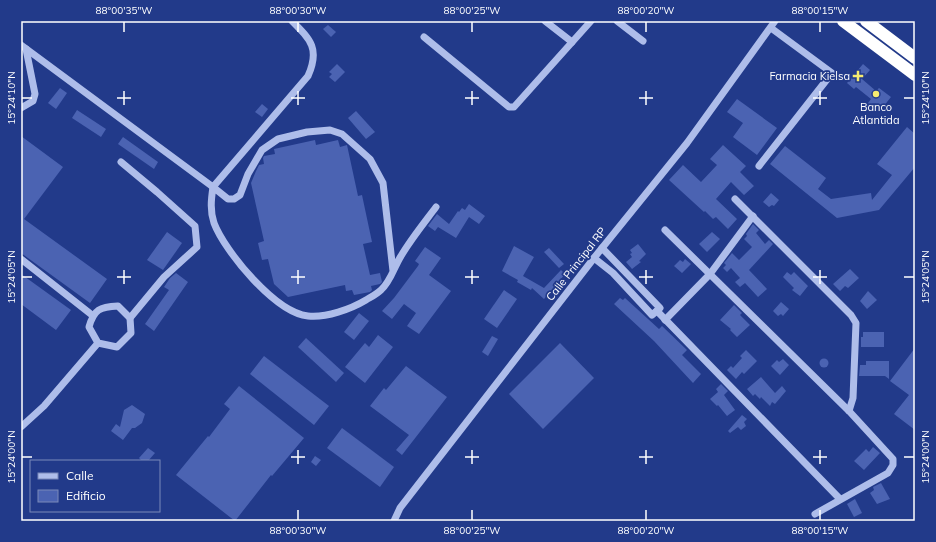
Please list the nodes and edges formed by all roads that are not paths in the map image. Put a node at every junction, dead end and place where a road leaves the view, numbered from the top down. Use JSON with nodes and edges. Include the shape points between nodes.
{"nodes":[{"id":1,"x":292,"y":21,"type":"edge"},
{"id":2,"x":545,"y":21,"type":"edge"},
{"id":3,"x":591,"y":21,"type":"edge"},
{"id":4,"x":618,"y":21,"type":"edge"},
{"id":5,"x":775,"y":21,"type":"edge"},
{"id":6,"x":843,"y":21,"type":"edge"},
{"id":7,"x":866,"y":21,"type":"edge"},
{"id":8,"x":877,"y":21,"type":"edge"},
{"id":9,"x":771,"y":28,"type":"junction"},
{"id":10,"x":424,"y":38,"type":"dead end"},
{"id":11,"x":572,"y":42,"type":"junction"},
{"id":12,"x":644,"y":42,"type":"dead end"},
{"id":13,"x":24,"y":47,"type":"edge"},
{"id":14,"x":915,"y":51,"type":"edge"},
{"id":15,"x":915,"y":58,"type":"edge"},
{"id":16,"x":915,"y":75,"type":"edge"},
{"id":17,"x":21,"y":108,"type":"edge"},
{"id":18,"x":121,"y":162,"type":"dead end"},
{"id":19,"x":759,"y":166,"type":"dead end"},
{"id":20,"x":213,"y":187,"type":"junction"},
{"id":21,"x":735,"y":198,"type":"dead end"},
{"id":22,"x":436,"y":207,"type":"dead end"},
{"id":23,"x":753,"y":216,"type":"junction"},
{"id":24,"x":665,"y":230,"type":"dead end"},
{"id":25,"x":602,"y":248,"type":"junction"},
{"id":26,"x":594,"y":258,"type":"junction"},
{"id":27,"x":21,"y":259,"type":"edge"},
{"id":28,"x":393,"y":271,"type":"junction"},
{"id":29,"x":710,"y":274,"type":"junction"},
{"id":30,"x":656,"y":311,"type":"junction"},
{"id":31,"x":92,"y":315,"type":"junction"},
{"id":32,"x":130,"y":318,"type":"junction"},
{"id":33,"x":665,"y":320,"type":"junction"},
{"id":34,"x":98,"y":343,"type":"junction"},
{"id":35,"x":849,"y":411,"type":"junction"},
{"id":36,"x":21,"y":427,"type":"edge"},
{"id":37,"x":840,"y":499,"type":"junction"},
{"id":38,"x":815,"y":514,"type":"dead end"},
{"id":39,"x":394,"y":521,"type":"edge"}],
"edges":[{"from":1,"to":20,"type":"street","via":[[312,44],[313,66],[308,76]]},
{"from":2,"to":11,"type":"street"},
{"from":3,"to":11,"type":"street"},
{"from":4,"to":12,"type":"street"},
{"from":5,"to":9,"type":"street","name":"Calle Principal RP"},
{"from":6,"to":16,"type":"highway"},
{"from":7,"to":15,"type":"highway"},
{"from":8,"to":14,"type":"highway"},
{"from":9,"to":19,"type":"street","via":[[832,73]]},
{"from":9,"to":25,"type":"street","name":"Calle Principal RP","via":[[687,143]]},
{"from":10,"to":11,"type":"street","via":[[509,107],[514,107]]},
{"from":13,"to":17,"type":"street","via":[[35,94],[32,101]]},
{"from":13,"to":20,"type":"street"},
{"from":18,"to":32,"type":"street","via":[[195,226],[197,247],[164,278]]},
{"from":20,"to":28,"type":"street","via":[[210,203],[214,222],[222,239],[251,278],[285,307],[308,316],[330,315],[364,301],[381,290]]},
{"from":20,"to":28,"type":"street","via":[[228,199],[240,195],[248,174],[262,150],[278,139],[330,130],[342,134],[370,159],[383,183]]},
{"from":21,"to":23,"type":"street"},
{"from":22,"to":28,"type":"street"},
{"from":23,"to":29,"type":"street"},
{"from":23,"to":35,"type":"street","via":[[856,323],[853,398]]},
{"from":24,"to":29,"type":"street"},
{"from":25,"to":26,"type":"street","name":"Calle Principal RP"},
{"from":25,"to":30,"type":"street"},
{"from":26,"to":30,"type":"street"},
{"from":26,"to":39,"type":"street","name":"Calle Principal RP","via":[[400,508]]},
{"from":27,"to":31,"type":"street"},
{"from":29,"to":33,"type":"street"},
{"from":29,"to":35,"type":"street"},
{"from":30,"to":33,"type":"street"},
{"from":31,"to":32,"type":"street","via":[[102,307],[118,306]]},
{"from":31,"to":34,"type":"street","via":[[89,327]]},
{"from":32,"to":34,"type":"street","via":[[131,333],[117,347]]},
{"from":33,"to":37,"type":"street"},
{"from":34,"to":36,"type":"street","via":[[44,406]]},
{"from":35,"to":37,"type":"street","via":[[893,459],[893,465],[888,472]]},
{"from":37,"to":38,"type":"street"}]}
